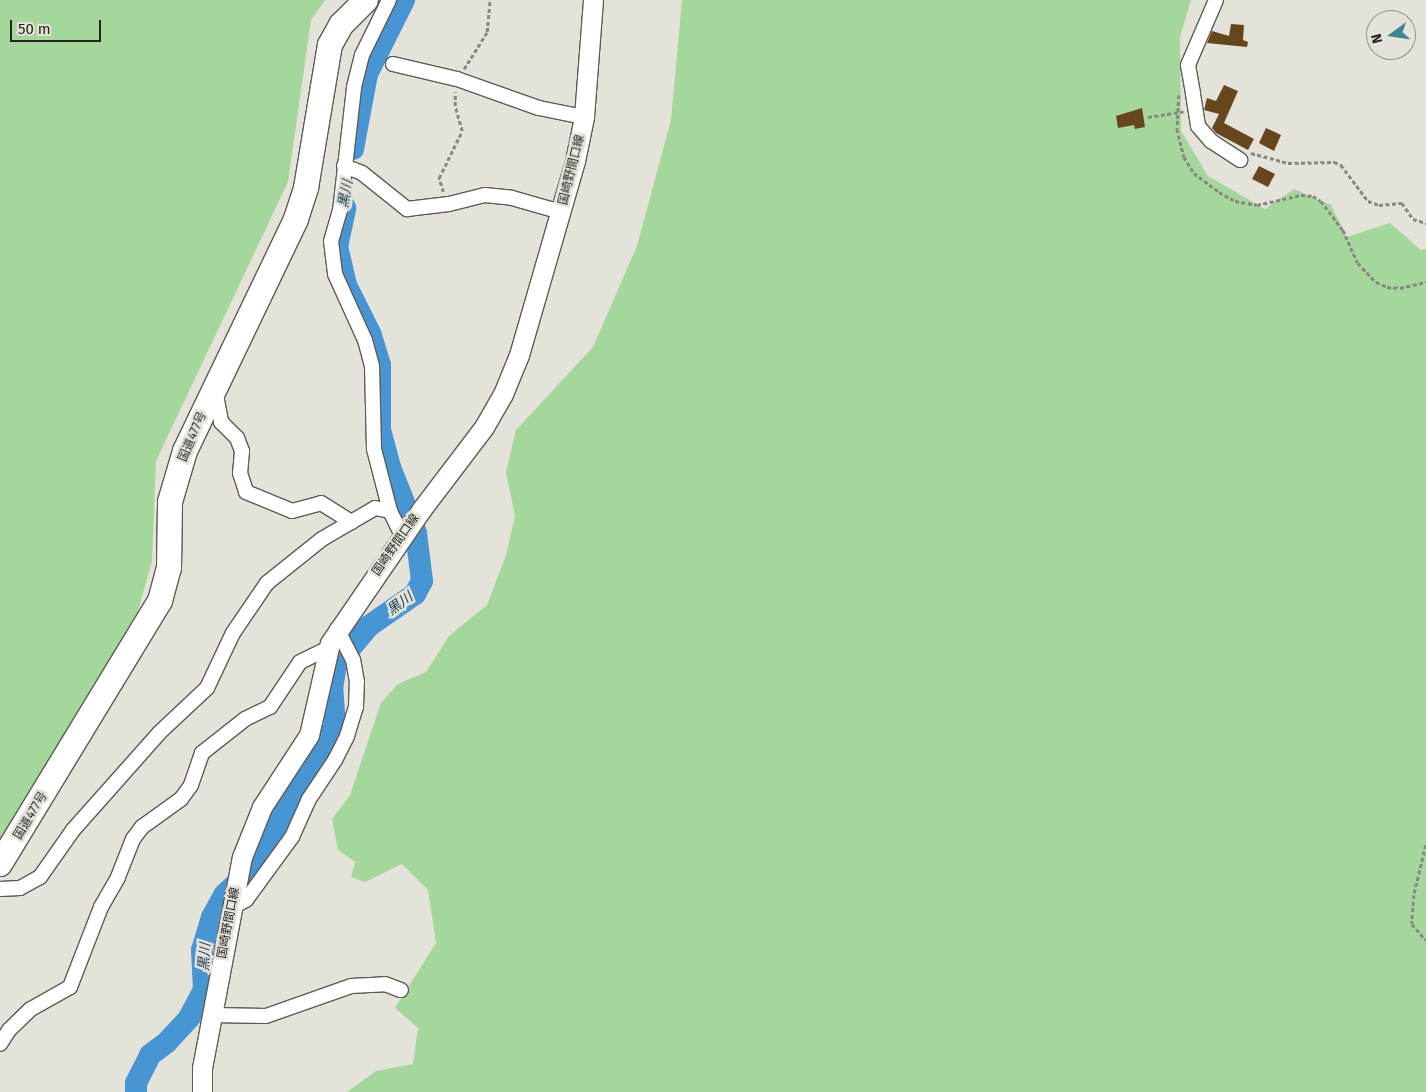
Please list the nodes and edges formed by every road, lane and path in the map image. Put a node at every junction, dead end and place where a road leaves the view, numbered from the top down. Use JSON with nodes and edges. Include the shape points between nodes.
{"nodes":[{"id":1,"x":389,"y":0,"type":"edge"},
{"id":2,"x":490,"y":0,"type":"edge"},
{"id":3,"x":592,"y":0,"type":"edge"},
{"id":4,"x":1216,"y":0,"type":"edge"},
{"id":5,"x":362,"y":1,"type":"edge"},
{"id":6,"x":393,"y":64,"type":"dead end"},
{"id":7,"x":457,"y":79,"type":"junction"},
{"id":8,"x":1180,"y":92,"type":"dead end"},
{"id":9,"x":1195,"y":109,"type":"junction"},
{"id":10,"x":1177,"y":112,"type":"junction"},
{"id":11,"x":584,"y":116,"type":"junction"},
{"id":12,"x":1148,"y":117,"type":"dead end"},
{"id":13,"x":1234,"y":156,"type":"joint"},
{"id":14,"x":344,"y":166,"type":"junction"},
{"id":15,"x":449,"y":204,"type":"junction"},
{"id":16,"x":561,"y":212,"type":"junction"},
{"id":17,"x":1426,"y":223,"type":"edge"},
{"id":18,"x":1426,"y":282,"type":"edge"},
{"id":19,"x":214,"y":389,"type":"junction"},
{"id":20,"x":390,"y":511,"type":"junction"},
{"id":21,"x":352,"y":522,"type":"junction"},
{"id":22,"x":405,"y":532,"type":"junction"},
{"id":23,"x":341,"y":634,"type":"junction"},
{"id":24,"x":327,"y":649,"type":"junction"},
{"id":25,"x":1426,"y":845,"type":"edge"},
{"id":26,"x":0,"y":864,"type":"edge"},
{"id":27,"x":0,"y":889,"type":"edge"},
{"id":28,"x":232,"y":907,"type":"junction"},
{"id":29,"x":1426,"y":940,"type":"edge"},
{"id":30,"x":401,"y":990,"type":"dead end"},
{"id":31,"x":212,"y":1015,"type":"junction"},
{"id":32,"x":0,"y":1044,"type":"edge"},
{"id":33,"x":202,"y":1092,"type":"edge"}],
"edges":[{"from":1,"to":14,"type":"street","via":[[362,55],[354,88]]},
{"from":2,"to":7,"type":"path","via":[[487,32]]},
{"from":3,"to":11,"type":"main road","name":"国崎野間口線"},
{"from":4,"to":9,"type":"street","via":[[1188,65]]},
{"from":5,"to":19,"type":"highway","name":"国道477号","via":[[341,25],[330,44],[306,188],[296,219]]},
{"from":6,"to":7,"type":"street"},
{"from":7,"to":11,"type":"street","via":[[539,108]]},
{"from":7,"to":15,"type":"path","via":[[455,106],[462,131],[439,178]]},
{"from":8,"to":10,"type":"path"},
{"from":9,"to":10,"type":"path"},
{"from":9,"to":13,"type":"street","via":[[1198,126]]},
{"from":10,"to":12,"type":"path"},
{"from":10,"to":18,"type":"path","via":[[1184,157],[1194,173],[1219,192],[1235,201],[1258,205],[1301,195],[1313,196],[1321,201],[1343,230],[1358,262],[1376,282],[1393,288]]},
{"from":11,"to":16,"type":"main road","name":"国崎野間口線"},
{"from":13,"to":17,"type":"path","via":[[1251,153],[1288,163],[1334,162],[1341,165],[1368,201],[1379,205],[1402,203],[1413,218]]},
{"from":14,"to":15,"type":"street","via":[[362,173],[407,209]]},
{"from":14,"to":20,"type":"street","via":[[331,259],[365,340],[372,366],[374,449]]},
{"from":15,"to":16,"type":"street","via":[[485,195],[512,198]]},
{"from":16,"to":22,"type":"main road","name":"国崎野間口線","via":[[519,355],[503,394],[484,427]]},
{"from":19,"to":21,"type":"street","via":[[222,422],[237,438],[242,452],[240,473],[246,492],[292,511],[321,503]]},
{"from":19,"to":26,"type":"highway","name":"国道477号","via":[[185,451],[170,502],[169,568],[160,602]]},
{"from":20,"to":21,"type":"street","via":[[375,508]]},
{"from":20,"to":22,"type":"street"},
{"from":21,"to":27,"type":"street","via":[[322,539],[267,583],[233,633],[207,688],[159,733],[72,830],[40,877],[20,888]]},
{"from":22,"to":23,"type":"main road","name":"国崎野間口線"},
{"from":23,"to":24,"type":"main road","name":"国崎野間口線"},
{"from":23,"to":28,"type":"street","via":[[353,660],[357,682],[356,707],[335,760],[309,799],[292,837],[246,900]]},
{"from":24,"to":28,"type":"main road","name":"国崎野間口線","via":[[309,735],[262,806],[242,857]]},
{"from":24,"to":32,"type":"street","via":[[300,662],[270,707],[245,719],[202,753],[182,800],[142,827],[133,839],[118,877],[101,907],[70,987],[31,1009],[9,1030]]},
{"from":25,"to":29,"type":"path","via":[[1419,870],[1412,924]]},
{"from":28,"to":31,"type":"main road","name":"国崎野間口線"},
{"from":30,"to":31,"type":"street","via":[[385,984],[352,986],[266,1016]]},
{"from":31,"to":33,"type":"main road","name":"国崎野間口線","via":[[202,1068]]}]}
